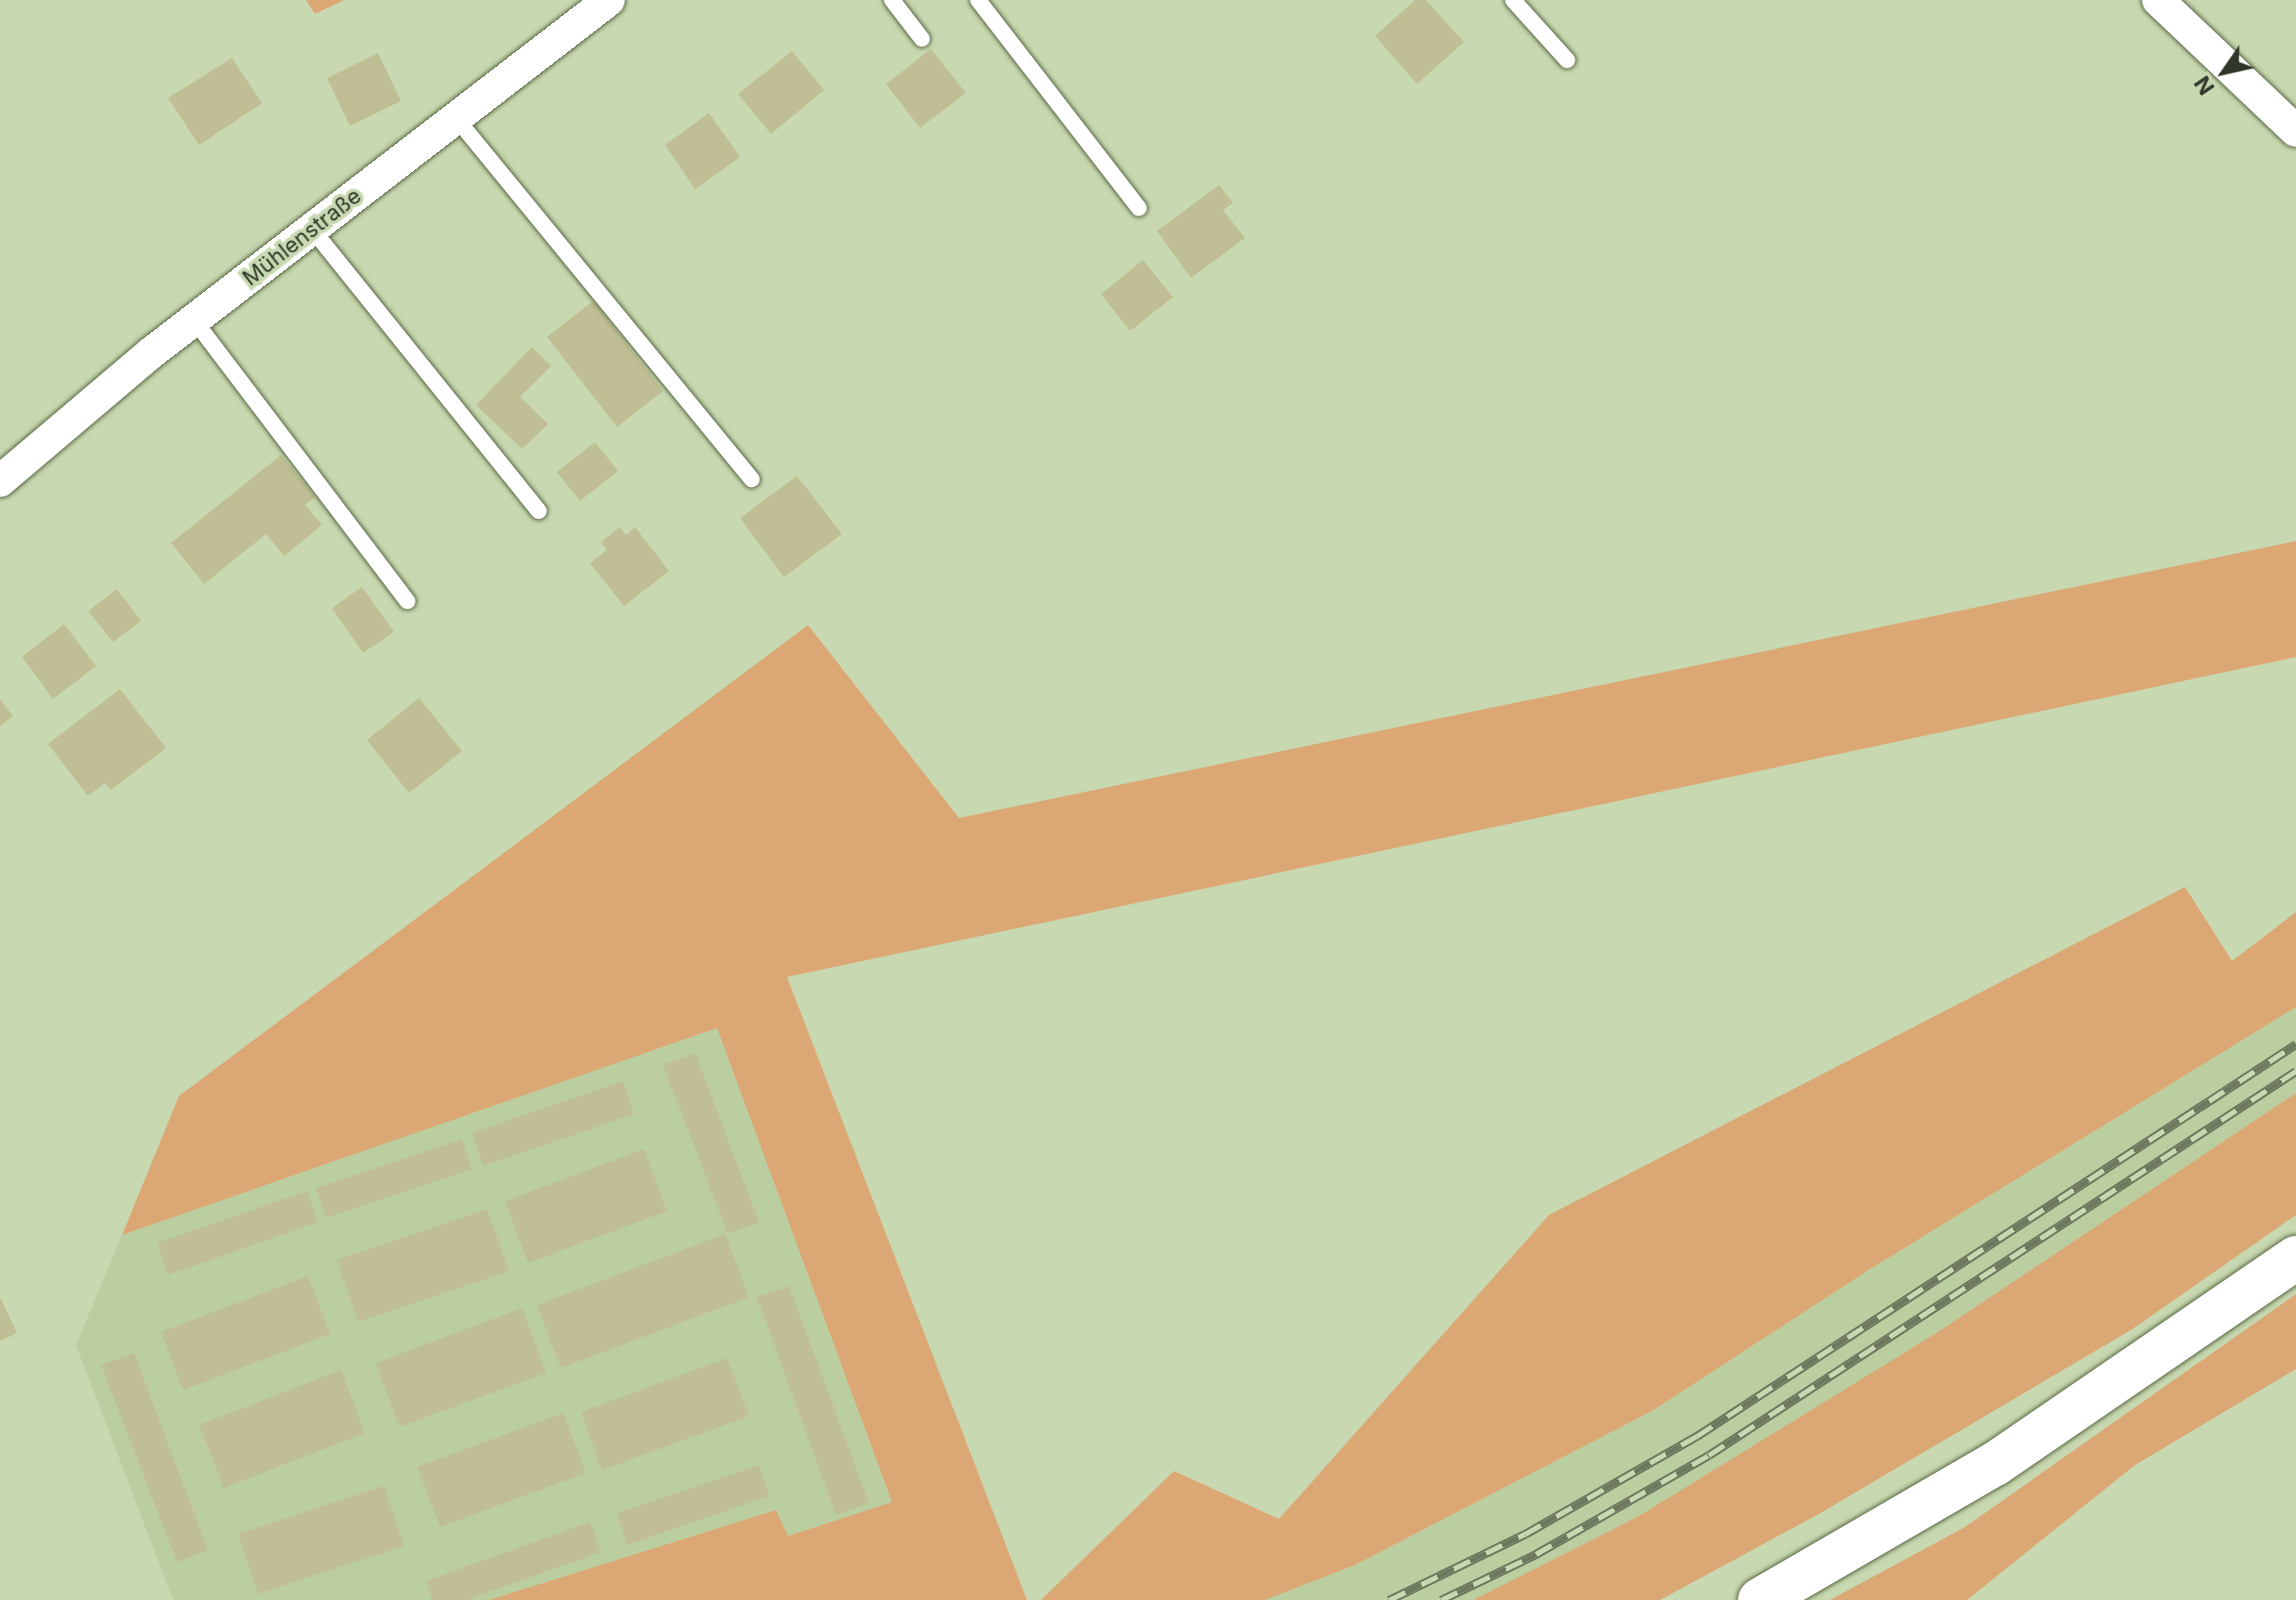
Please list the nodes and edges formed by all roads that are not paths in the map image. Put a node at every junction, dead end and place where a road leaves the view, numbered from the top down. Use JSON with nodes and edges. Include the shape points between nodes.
{"nodes":[{"id":1,"x":609,"y":0,"type":"edge"},
{"id":2,"x":892,"y":0,"type":"edge"},
{"id":3,"x":978,"y":0,"type":"edge"},
{"id":4,"x":1513,"y":0,"type":"edge"},
{"id":5,"x":2158,"y":0,"type":"edge"},
{"id":6,"x":922,"y":39,"type":"dead end"},
{"id":7,"x":1567,"y":60,"type":"dead end"},
{"id":8,"x":456,"y":118,"type":"junction"},
{"id":9,"x":2296,"y":131,"type":"edge"},
{"id":10,"x":1139,"y":208,"type":"dead end"},
{"id":11,"x":312,"y":229,"type":"junction"},
{"id":12,"x":194,"y":320,"type":"junction"},
{"id":13,"x":752,"y":479,"type":"dead end"},
{"id":14,"x":0,"y":481,"type":"edge"},
{"id":15,"x":539,"y":511,"type":"dead end"},
{"id":16,"x":407,"y":601,"type":"dead end"},
{"id":17,"x":2296,"y":1258,"type":"edge"},
{"id":18,"x":1760,"y":1600,"type":"edge"}],
"edges":[{"from":1,"to":8,"type":"street","name":"Mühlenstraße"},
{"from":2,"to":6,"type":"lane"},
{"from":3,"to":10,"type":"lane"},
{"from":4,"to":7,"type":"lane"},
{"from":5,"to":9,"type":"street"},
{"from":8,"to":11,"type":"street","name":"Mühlenstraße"},
{"from":8,"to":13,"type":"lane"},
{"from":11,"to":12,"type":"street","name":"Mühlenstraße"},
{"from":11,"to":15,"type":"lane"},
{"from":12,"to":14,"type":"street","name":"Mühlenstraße"},
{"from":12,"to":16,"type":"lane"},
{"from":17,"to":18,"type":"main road","via":[[1995,1464]]}]}
